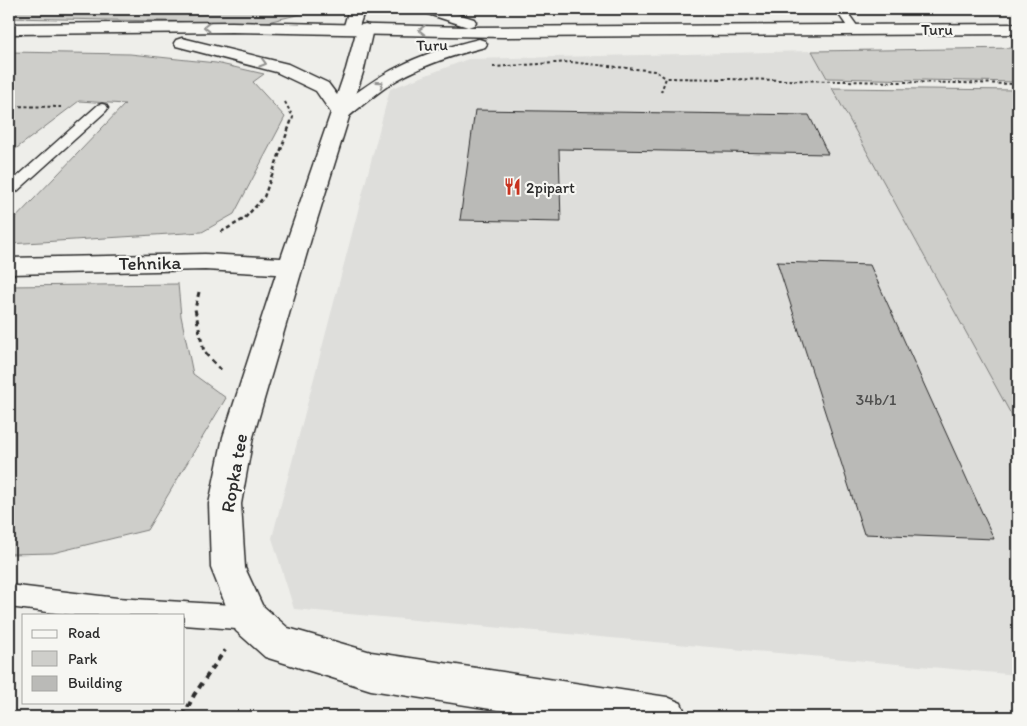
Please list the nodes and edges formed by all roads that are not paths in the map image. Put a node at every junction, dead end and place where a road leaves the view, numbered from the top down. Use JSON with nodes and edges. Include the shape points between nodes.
{"nodes":[{"id":1,"x":357,"y":9,"type":"edge"},
{"id":2,"x":370,"y":9,"type":"edge"},
{"id":3,"x":427,"y":9,"type":"edge"},
{"id":4,"x":840,"y":9,"type":"edge"},
{"id":5,"x":296,"y":13,"type":"dead end"},
{"id":6,"x":232,"y":27,"type":"junction"},
{"id":7,"x":1018,"y":28,"type":"edge"},
{"id":8,"x":9,"y":29,"type":"edge"},
{"id":9,"x":855,"y":30,"type":"junction"},
{"id":10,"x":503,"y":32,"type":"junction"},
{"id":11,"x":9,"y":35,"type":"edge"},
{"id":12,"x":356,"y":37,"type":"junction"},
{"id":13,"x":182,"y":43,"type":"junction"},
{"id":14,"x":246,"y":44,"type":"dead end"},
{"id":15,"x":308,"y":44,"type":"dead end"},
{"id":16,"x":478,"y":44,"type":"junction"},
{"id":17,"x":102,"y":108,"type":"road end"},
{"id":18,"x":341,"y":113,"type":"junction"},
{"id":19,"x":9,"y":191,"type":"edge"},
{"id":20,"x":9,"y":266,"type":"edge"},
{"id":21,"x":291,"y":267,"type":"junction"},
{"id":22,"x":9,"y":596,"type":"edge"},
{"id":23,"x":249,"y":618,"type":"junction"},
{"id":24,"x":668,"y":717,"type":"edge"}],
"edges":[{"from":1,"to":12,"type":"main road","name":"Ropka tee"},
{"from":2,"to":12,"type":"main road","name":"Ropka tee"},
{"from":3,"to":10,"type":"main road"},
{"from":4,"to":9,"type":"lane"},
{"from":5,"to":6,"type":"main road"},
{"from":6,"to":8,"type":"main road","name":"Turu","one_way":true},
{"from":6,"to":12,"type":"main road","name":"Turu"},
{"from":7,"to":9,"type":"main road","name":"Turu"},
{"from":9,"to":10,"type":"main road","name":"Turu"},
{"from":9,"to":16,"type":"main road","name":"Turu"},
{"from":10,"to":12,"type":"main road","name":"Turu","one_way":true},
{"from":11,"to":13,"type":"main road"},
{"from":12,"to":15,"type":"main road","name":"Turu"},
{"from":12,"to":16,"type":"main road","name":"Turu"},
{"from":12,"to":18,"type":"main road","name":"Ropka tee"},
{"from":13,"to":14,"type":"main road"},
{"from":13,"to":18,"type":"main road","one_way":true,"via":[[282,68],[322,87]]},
{"from":18,"to":16,"type":"main road","one_way":true,"via":[[409,66],[444,52]]},
{"from":17,"to":19,"type":"lane"},
{"from":18,"to":21,"type":"main road","name":"Ropka tee"},
{"from":20,"to":21,"type":"main road","name":"Tehnika","via":[[205,262]]},
{"from":21,"to":23,"type":"main road","name":"Ropka tee","via":[[238,437],[225,504],[228,568]]},
{"from":22,"to":23,"type":"lane","via":[[117,609]]},
{"from":23,"to":24,"type":"main road","name":"Ropka tee","via":[[278,644],[371,671]]}]}
